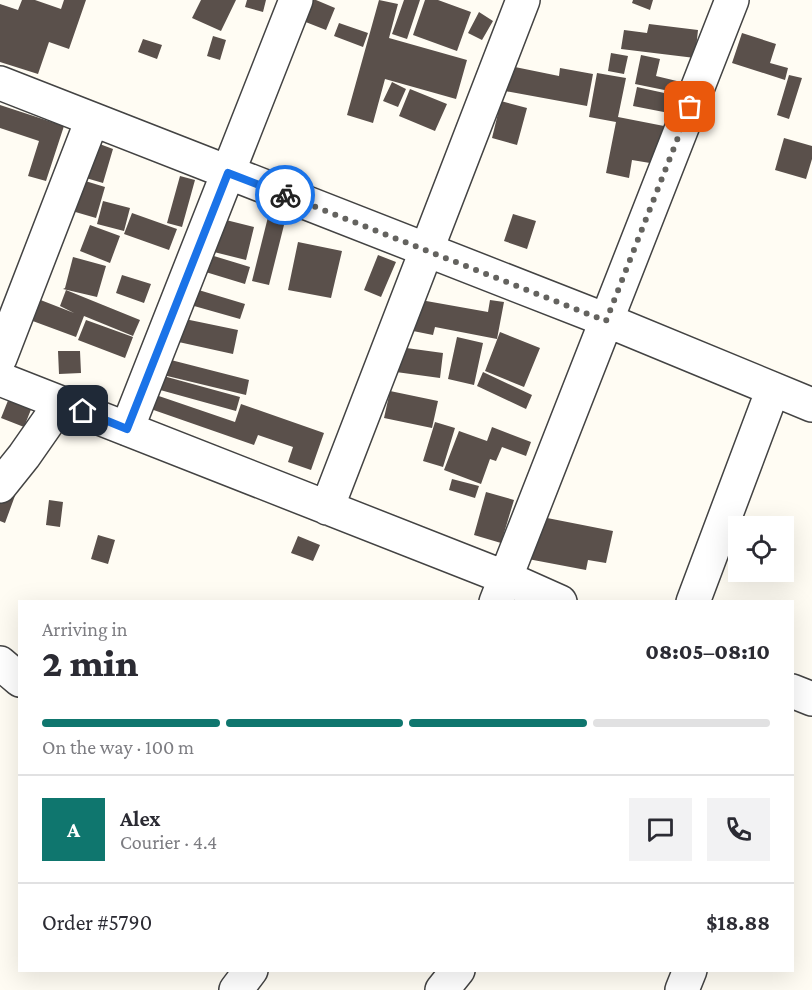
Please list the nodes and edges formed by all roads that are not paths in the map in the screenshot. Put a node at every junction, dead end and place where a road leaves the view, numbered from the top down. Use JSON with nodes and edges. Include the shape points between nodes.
{"nodes":[{"id":1,"x":296,"y":0,"type":"edge"},
{"id":2,"x":523,"y":0,"type":"edge"},
{"id":3,"x":732,"y":0,"type":"edge"},
{"id":4,"x":0,"y":84,"type":"edge"},
{"id":5,"x":92,"y":120,"type":"junction"},
{"id":6,"x":228,"y":173,"type":"junction"},
{"id":7,"x":426,"y":250,"type":"junction"},
{"id":8,"x":606,"y":321,"type":"junction"},
{"id":9,"x":0,"y":358,"type":"edge"},
{"id":10,"x":0,"y":379,"type":"edge"},
{"id":11,"x":773,"y":389,"type":"junction"},
{"id":12,"x":811,"y":400,"type":"edge"},
{"id":13,"x":61,"y":403,"type":"junction"},
{"id":14,"x":127,"y":429,"type":"junction"},
{"id":15,"x":0,"y":486,"type":"edge"},
{"id":16,"x":327,"y":508,"type":"junction"},
{"id":17,"x":500,"y":590,"type":"edge"},
{"id":18,"x":550,"y":600,"type":"edge"},
{"id":19,"x":694,"y":600,"type":"edge"},
{"id":20,"x":0,"y":663,"type":"edge"},
{"id":21,"x":18,"y":678,"type":"edge"},
{"id":22,"x":794,"y":692,"type":"edge"},
{"id":23,"x":812,"y":699,"type":"edge"},
{"id":24,"x":250,"y":972,"type":"edge"},
{"id":25,"x":689,"y":972,"type":"edge"},
{"id":26,"x":236,"y":990,"type":"edge"},
{"id":27,"x":682,"y":990,"type":"edge"}],
"edges":[{"from":1,"to":6,"type":"street"},
{"from":2,"to":7,"type":"street"},
{"from":3,"to":8,"type":"street"},
{"from":4,"to":5,"type":"street"},
{"from":5,"to":6,"type":"street"},
{"from":5,"to":9,"type":"street"},
{"from":6,"to":7,"type":"street"},
{"from":6,"to":14,"type":"street"},
{"from":7,"to":8,"type":"street"},
{"from":7,"to":16,"type":"street"},
{"from":8,"to":11,"type":"street"},
{"from":8,"to":17,"type":"street"},
{"from":10,"to":13,"type":"street"},
{"from":11,"to":12,"type":"street"},
{"from":11,"to":19,"type":"street"},
{"from":13,"to":14,"type":"street"},
{"from":13,"to":15,"type":"street"},
{"from":14,"to":16,"type":"street"},
{"from":16,"to":17,"type":"street"},
{"from":17,"to":18,"type":"street"},
{"from":20,"to":21,"type":"street"},
{"from":22,"to":23,"type":"street"},
{"from":24,"to":26,"type":"street"},
{"from":25,"to":27,"type":"street"}]}
